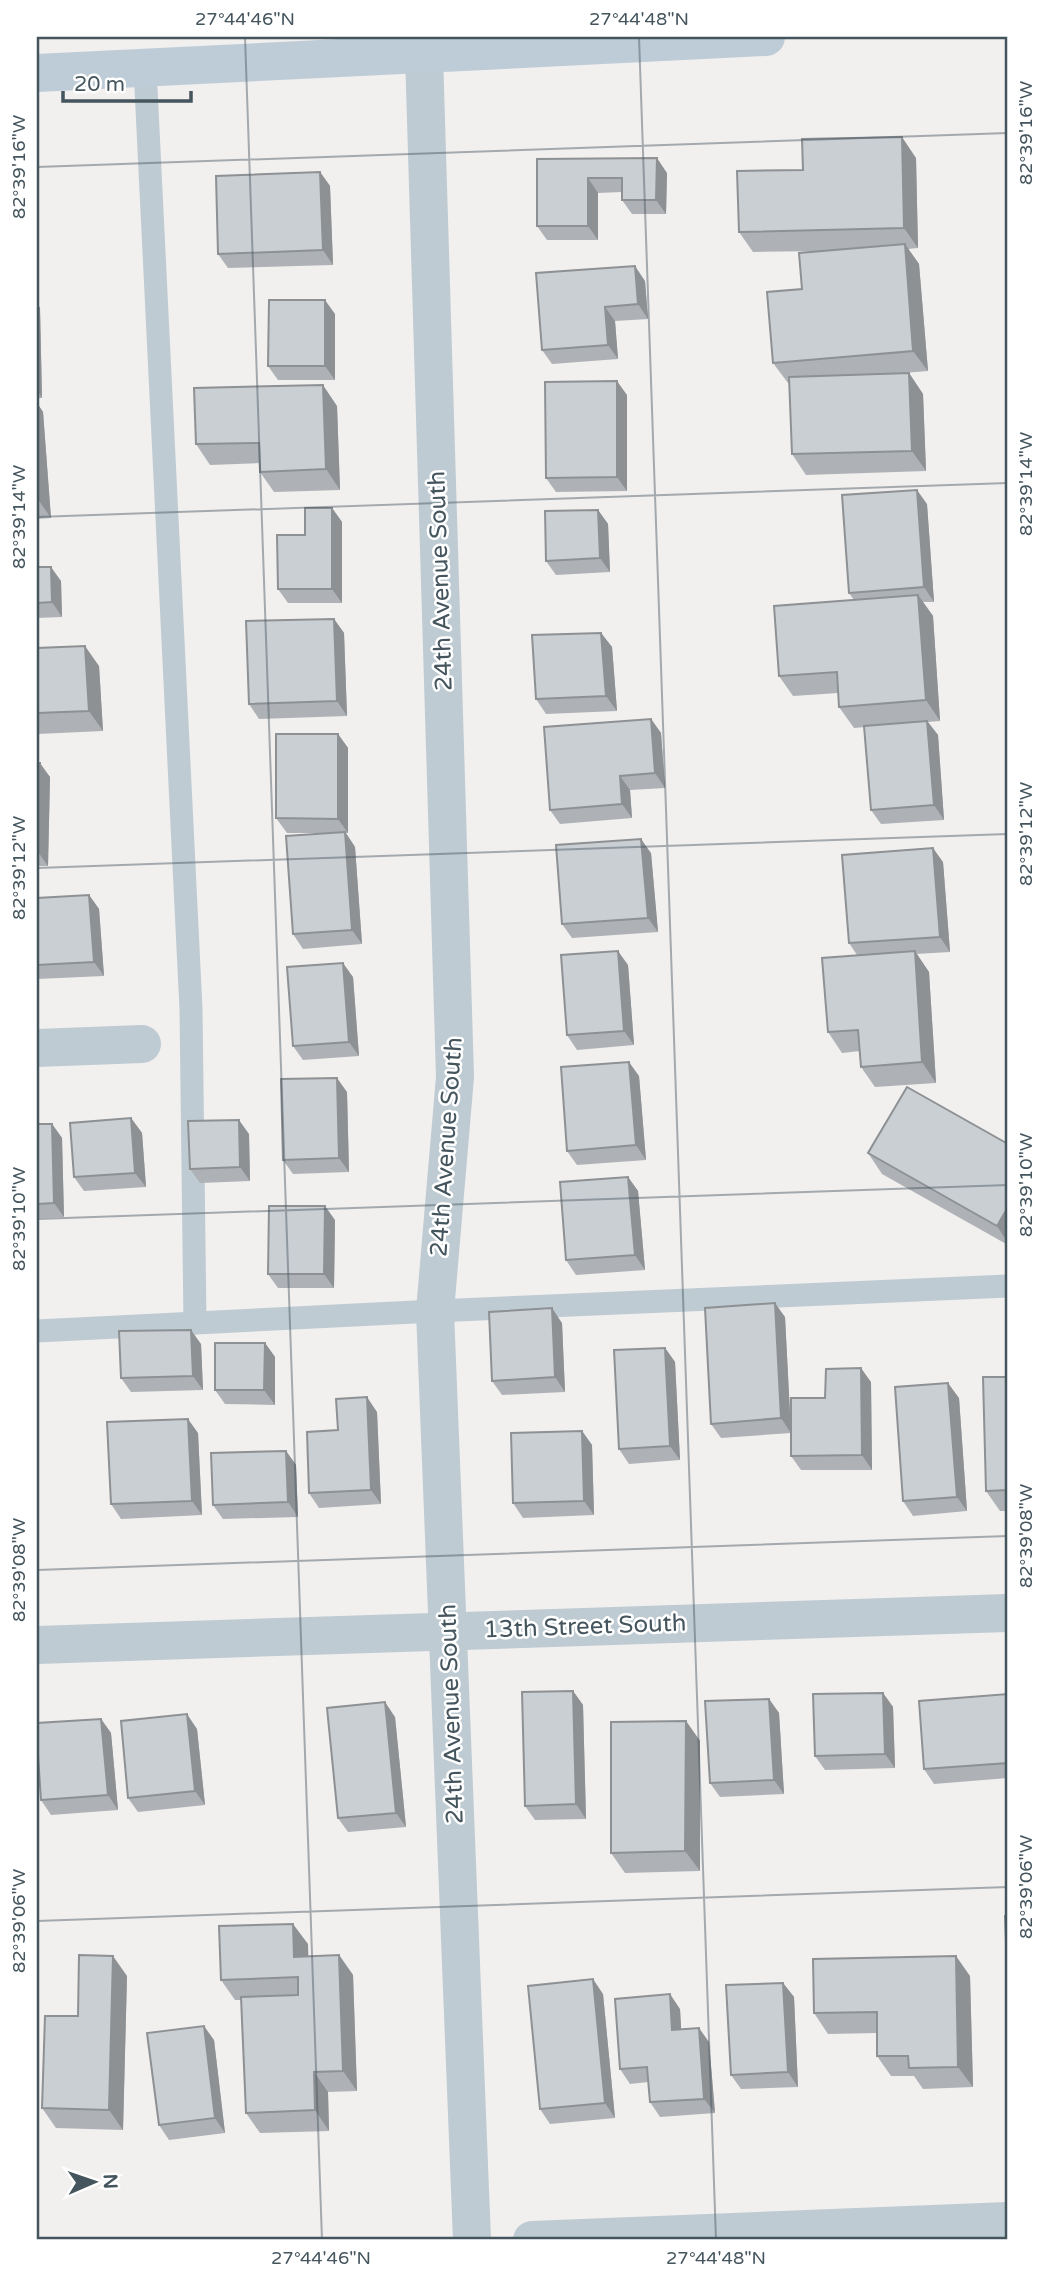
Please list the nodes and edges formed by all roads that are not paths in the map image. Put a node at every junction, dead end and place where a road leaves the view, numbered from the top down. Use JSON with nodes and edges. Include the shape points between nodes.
{"nodes":[{"id":1,"x":766,"y":37,"type":"edge"},
{"id":2,"x":640,"y":40,"type":"edge"},
{"id":3,"x":424,"y":54,"type":"junction"},
{"id":4,"x":145,"y":68,"type":"junction"},
{"id":5,"x":37,"y":73,"type":"edge"},
{"id":6,"x":142,"y":1044,"type":"dead end"},
{"id":7,"x":37,"y":1048,"type":"edge"},
{"id":8,"x":1008,"y":1286,"type":"edge"},
{"id":9,"x":435,"y":1311,"type":"junction"},
{"id":10,"x":195,"y":1323,"type":"junction"},
{"id":11,"x":37,"y":1331,"type":"edge"},
{"id":12,"x":1008,"y":1613,"type":"edge"},
{"id":13,"x":447,"y":1631,"type":"junction"},
{"id":14,"x":37,"y":1645,"type":"edge"},
{"id":15,"x":1008,"y":2221,"type":"edge"},
{"id":16,"x":472,"y":2240,"type":"edge"},
{"id":17,"x":532,"y":2240,"type":"edge"}],
"edges":[{"from":1,"to":2,"type":"street"},
{"from":2,"to":3,"type":"street"},
{"from":3,"to":4,"type":"street"},
{"from":3,"to":9,"type":"street","name":"24th Avenue South","via":[[455,1077]]},
{"from":4,"to":5,"type":"street"},
{"from":4,"to":10,"type":"lane","via":[[191,1009]]},
{"from":6,"to":7,"type":"street"},
{"from":8,"to":9,"type":"lane"},
{"from":9,"to":10,"type":"lane"},
{"from":9,"to":13,"type":"street","name":"24th Avenue South"},
{"from":10,"to":11,"type":"lane"},
{"from":12,"to":13,"type":"street","name":"13th Street South"},
{"from":13,"to":14,"type":"street","name":"13th Street South"},
{"from":13,"to":16,"type":"street","name":"24th Avenue South"},
{"from":15,"to":17,"type":"street"}]}
